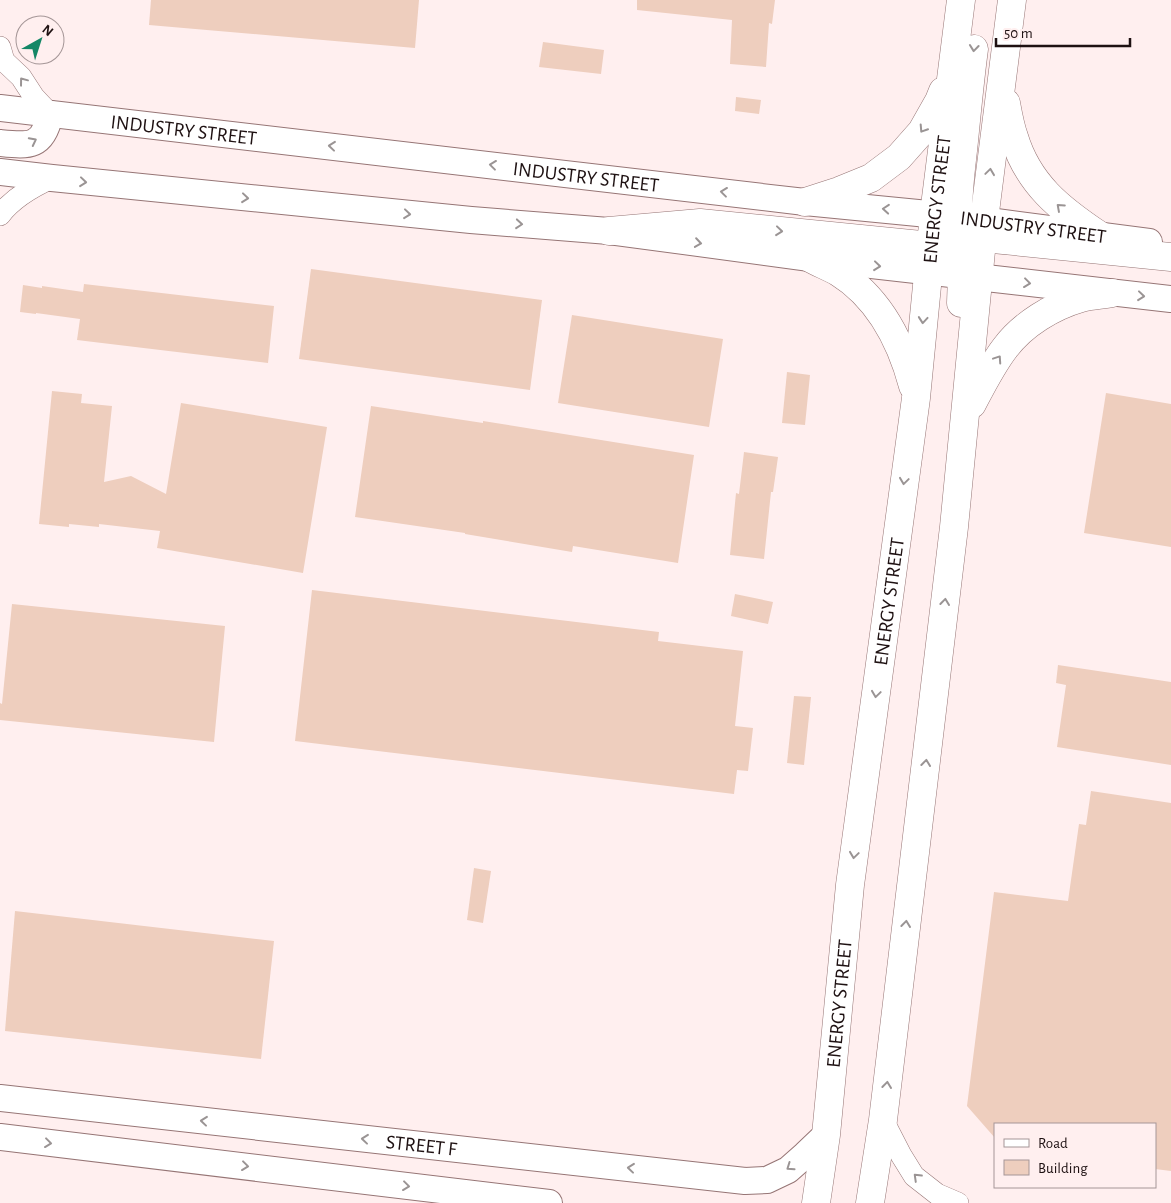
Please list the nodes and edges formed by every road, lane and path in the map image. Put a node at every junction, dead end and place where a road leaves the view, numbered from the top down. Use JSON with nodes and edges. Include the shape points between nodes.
{"nodes":[{"id":1,"x":961,"y":0,"type":"edge"},
{"id":2,"x":976,"y":0,"type":"edge"},
{"id":3,"x":1012,"y":0,"type":"edge"},
{"id":4,"x":0,"y":47,"type":"edge"},
{"id":5,"x":953,"y":69,"type":"junction"},
{"id":6,"x":1002,"y":80,"type":"junction"},
{"id":7,"x":0,"y":108,"type":"edge"},
{"id":8,"x":50,"y":114,"type":"junction"},
{"id":9,"x":0,"y":143,"type":"edge"},
{"id":10,"x":0,"y":172,"type":"edge"},
{"id":11,"x":52,"y":178,"type":"junction"},
{"id":12,"x":805,"y":202,"type":"junction"},
{"id":13,"x":0,"y":215,"type":"edge"},
{"id":14,"x":609,"y":231,"type":"junction"},
{"id":15,"x":1099,"y":236,"type":"junction"},
{"id":16,"x":955,"y":238,"type":"junction"},
{"id":17,"x":1171,"y":245,"type":"edge"},
{"id":18,"x":1171,"y":257,"type":"edge"},
{"id":19,"x":810,"y":258,"type":"junction"},
{"id":20,"x":971,"y":276,"type":"junction"},
{"id":21,"x":1112,"y":293,"type":"junction"},
{"id":22,"x":1171,"y":299,"type":"edge"},
{"id":23,"x":916,"y":398,"type":"junction"},
{"id":24,"x":965,"y":417,"type":"junction"},
{"id":25,"x":954,"y":527,"type":"junction"},
{"id":26,"x":0,"y":1098,"type":"edge"},
{"id":27,"x":883,"y":1120,"type":"junction"},
{"id":28,"x":826,"y":1135,"type":"junction"},
{"id":29,"x":0,"y":1137,"type":"edge"},
{"id":30,"x":549,"y":1203,"type":"edge"},
{"id":31,"x":816,"y":1203,"type":"edge"},
{"id":32,"x":870,"y":1203,"type":"edge"},
{"id":33,"x":958,"y":1203,"type":"edge"}],
"edges":[{"from":1,"to":5,"type":"main road","name":"ENERGY STREET"},
{"from":2,"to":16,"type":"main road","one_way":true,"via":[[978,10]]},
{"from":3,"to":6,"type":"main road","name":"ENERGY STREET"},
{"from":8,"to":4,"type":"street","one_way":true,"via":[[4,61]]},
{"from":5,"to":12,"type":"main road","one_way":true,"via":[[922,131],[900,157],[871,178]]},
{"from":5,"to":16,"type":"main road","name":"ENERGY STREET"},
{"from":15,"to":6,"type":"main road","one_way":true,"via":[[1047,195],[1028,170],[1014,138]]},
{"from":16,"to":6,"type":"main road","name":"ENERGY STREET","one_way":true},
{"from":7,"to":8,"type":"street","name":"INDUSTRY STREET"},
{"from":9,"to":8,"type":"street","one_way":true,"via":[[23,145],[36,141],[44,134]]},
{"from":12,"to":8,"type":"street","name":"INDUSTRY STREET","one_way":true},
{"from":10,"to":11,"type":"street","name":"INDUSTRY STREET"},
{"from":11,"to":13,"type":"street","via":[[18,198]]},
{"from":11,"to":14,"type":"street","name":"INDUSTRY STREET","one_way":true},
{"from":16,"to":12,"type":"street","name":"INDUSTRY STREET","one_way":true},
{"from":14,"to":16,"type":"main road","one_way":true,"via":[[700,222]]},
{"from":14,"to":19,"type":"street","name":"INDUSTRY STREET","one_way":true},
{"from":15,"to":16,"type":"street","name":"INDUSTRY STREET"},
{"from":15,"to":17,"type":"street","name":"INDUSTRY STREET"},
{"from":16,"to":18,"type":"main road"},
{"from":19,"to":16,"type":"street","name":"INDUSTRY STREET","one_way":true},
{"from":16,"to":20,"type":"main road"},
{"from":16,"to":20,"type":"street","name":"INDUSTRY STREET"},
{"from":16,"to":23,"type":"main road","name":"ENERGY STREET","one_way":true},
{"from":19,"to":23,"type":"main road","via":[[838,272],[856,286],[882,315],[898,342]]},
{"from":20,"to":21,"type":"street","name":"INDUSTRY STREET","one_way":true},
{"from":20,"to":24,"type":"main road"},
{"from":20,"to":25,"type":"main road","via":[[950,441]]},
{"from":21,"to":22,"type":"street","name":"INDUSTRY STREET","one_way":true},
{"from":24,"to":21,"type":"main road","one_way":true,"via":[[988,372],[1027,326],[1060,306]]},
{"from":23,"to":28,"type":"main road","name":"ENERGY STREET","one_way":true,"via":[[850,885]]},
{"from":24,"to":25,"type":"main road"},
{"from":27,"to":25,"type":"main road","one_way":true},
{"from":28,"to":26,"type":"street","name":"STREET F","one_way":true,"via":[[788,1170],[767,1180],[745,1180]]},
{"from":27,"to":32,"type":"main road"},
{"from":33,"to":27,"type":"street","one_way":true,"via":[[937,1194],[914,1176]]},
{"from":28,"to":31,"type":"main road","name":"ENERGY STREET"},
{"from":29,"to":30,"type":"street","name":"STREET F","one_way":true}]}
